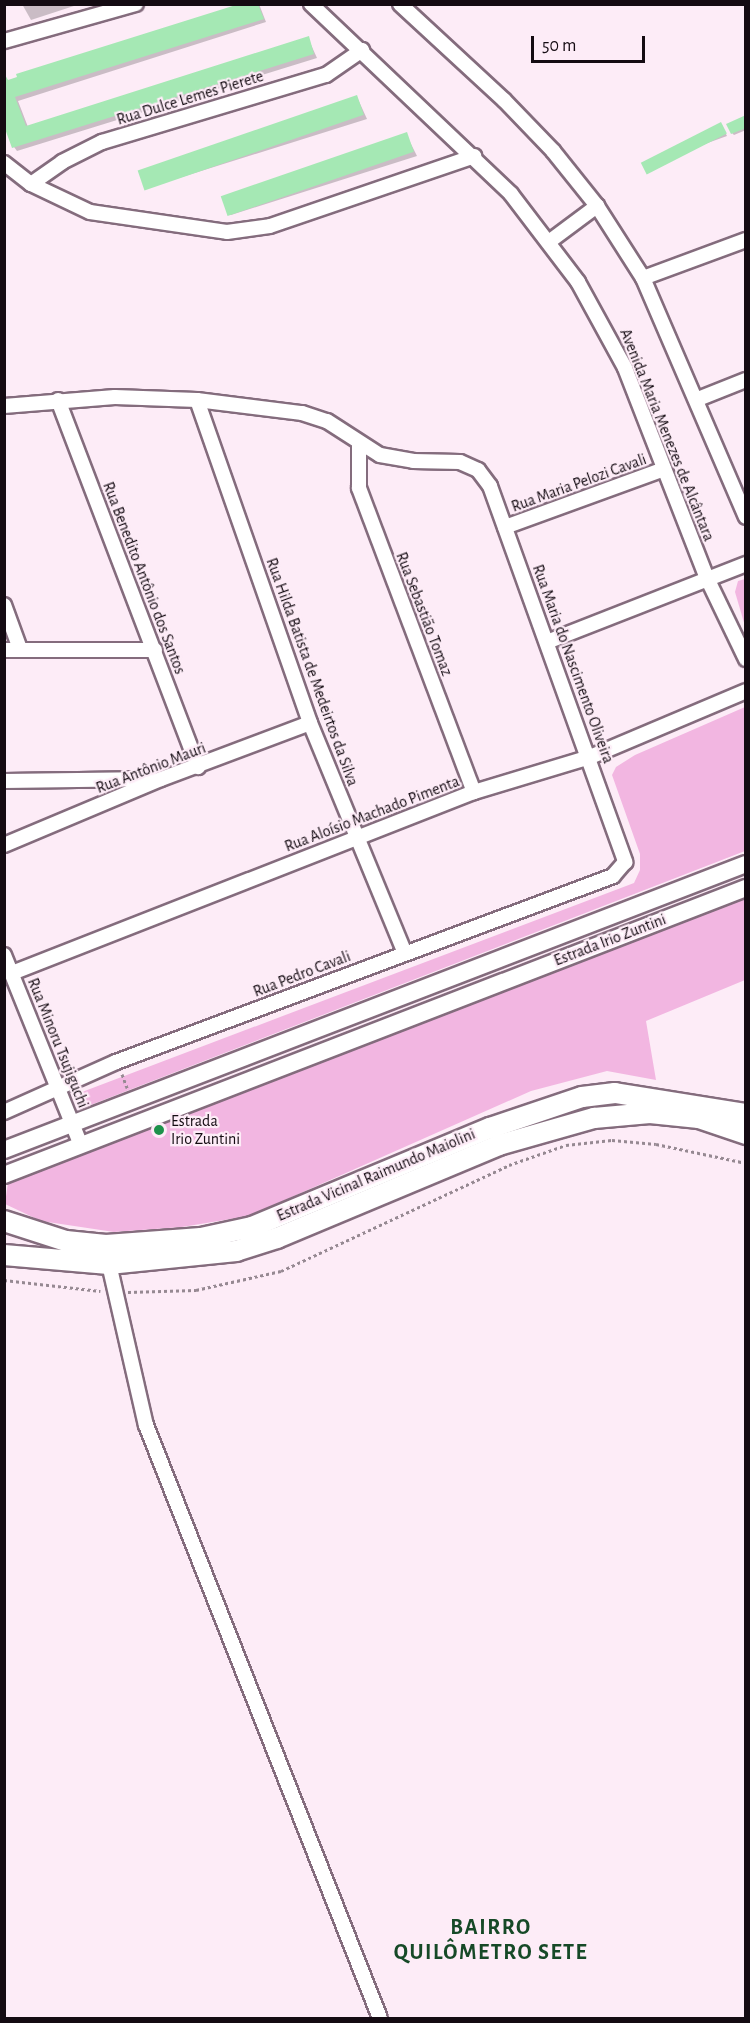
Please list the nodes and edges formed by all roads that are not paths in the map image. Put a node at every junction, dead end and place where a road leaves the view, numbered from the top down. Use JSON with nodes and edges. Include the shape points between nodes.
{"nodes":[{"id":1,"x":136,"y":4,"type":"edge"},
{"id":2,"x":311,"y":4,"type":"edge"},
{"id":3,"x":400,"y":4,"type":"edge"},
{"id":4,"x":4,"y":41,"type":"edge"},
{"id":5,"x":362,"y":50,"type":"junction"},
{"id":6,"x":474,"y":156,"type":"junction"},
{"id":7,"x":4,"y":163,"type":"edge"},
{"id":8,"x":31,"y":184,"type":"junction"},
{"id":9,"x":597,"y":206,"type":"junction"},
{"id":10,"x":746,"y":240,"type":"edge"},
{"id":11,"x":550,"y":241,"type":"junction"},
{"id":12,"x":643,"y":278,"type":"junction"},
{"id":13,"x":746,"y":380,"type":"edge"},
{"id":14,"x":698,"y":399,"type":"junction"},
{"id":15,"x":58,"y":400,"type":"junction"},
{"id":16,"x":197,"y":400,"type":"junction"},
{"id":17,"x":4,"y":406,"type":"edge"},
{"id":18,"x":359,"y":444,"type":"junction"},
{"id":19,"x":664,"y":470,"type":"junction"},
{"id":20,"x":744,"y":510,"type":"edge"},
{"id":21,"x":505,"y":527,"type":"junction"},
{"id":22,"x":746,"y":564,"type":"edge"},
{"id":23,"x":707,"y":578,"type":"junction"},
{"id":24,"x":4,"y":605,"type":"edge"},
{"id":25,"x":547,"y":642,"type":"junction"},
{"id":26,"x":20,"y":649,"type":"junction"},
{"id":27,"x":4,"y":650,"type":"edge"},
{"id":28,"x":155,"y":650,"type":"junction"},
{"id":29,"x":746,"y":659,"type":"edge"},
{"id":30,"x":746,"y":691,"type":"edge"},
{"id":31,"x":310,"y":723,"type":"junction"},
{"id":32,"x":590,"y":757,"type":"junction"},
{"id":33,"x":198,"y":767,"type":"junction"},
{"id":34,"x":161,"y":779,"type":"junction"},
{"id":35,"x":4,"y":781,"type":"edge"},
{"id":36,"x":474,"y":792,"type":"junction"},
{"id":37,"x":358,"y":838,"type":"junction"},
{"id":38,"x":4,"y":845,"type":"edge"},
{"id":39,"x":746,"y":864,"type":"edge"},
{"id":40,"x":613,"y":876,"type":"joint"},
{"id":41,"x":746,"y":888,"type":"edge"},
{"id":42,"x":405,"y":953,"type":"junction"},
{"id":43,"x":4,"y":955,"type":"edge"},
{"id":44,"x":12,"y":973,"type":"junction"},
{"id":45,"x":60,"y":1088,"type":"junction"},
{"id":46,"x":4,"y":1112,"type":"edge"},
{"id":47,"x":746,"y":1114,"type":"edge"},
{"id":48,"x":73,"y":1123,"type":"junction"},
{"id":49,"x":746,"y":1134,"type":"edge"},
{"id":50,"x":80,"y":1143,"type":"junction"},
{"id":51,"x":4,"y":1150,"type":"edge"},
{"id":52,"x":4,"y":1175,"type":"edge"},
{"id":53,"x":4,"y":1221,"type":"edge"},
{"id":54,"x":4,"y":1255,"type":"edge"},
{"id":55,"x":109,"y":1264,"type":"junction"},
{"id":56,"x":379,"y":2017,"type":"edge"}],
"edges":[{"from":1,"to":4,"type":"street"},
{"from":2,"to":5,"type":"street","name":"Avenida Maria Menezes de Alcântara"},
{"from":3,"to":9,"type":"street","via":[[520,117]]},
{"from":5,"to":6,"type":"street","name":"Avenida Maria Menezes de Alcântara"},
{"from":5,"to":8,"type":"street","name":"Rua Dulce Lemes Pierete","via":[[326,75],[102,142],[62,162]]},
{"from":6,"to":8,"type":"street","via":[[244,231],[106,216]]},
{"from":6,"to":11,"type":"street","name":"Avenida Maria Menezes de Alcântara"},
{"from":7,"to":8,"type":"street"},
{"from":9,"to":11,"type":"street"},
{"from":9,"to":12,"type":"street"},
{"from":10,"to":12,"type":"street"},
{"from":11,"to":19,"type":"street","name":"Avenida Maria Menezes de Alcântara","via":[[603,324]]},
{"from":12,"to":14,"type":"street"},
{"from":13,"to":14,"type":"street"},
{"from":14,"to":20,"type":"street"},
{"from":15,"to":16,"type":"street"},
{"from":15,"to":17,"type":"street"},
{"from":15,"to":28,"type":"street","name":"Rua Benedito Antônio dos Santos"},
{"from":16,"to":18,"type":"street","via":[[315,416]]},
{"from":16,"to":31,"type":"street","name":"Rua Hilda Batista de Medeirtos da Silva"},
{"from":18,"to":21,"type":"street","name":"Rua Maria do Nascimento Oliveira","via":[[396,459],[453,461],[472,466],[490,486]]},
{"from":18,"to":36,"type":"street","name":"Rua Sebastião Tomaz","via":[[360,488]]},
{"from":19,"to":21,"type":"street","name":"Rua Maria Pelozi Cavali"},
{"from":19,"to":23,"type":"street","name":"Avenida Maria Menezes de Alcântara"},
{"from":21,"to":25,"type":"street","name":"Rua Maria do Nascimento Oliveira"},
{"from":22,"to":23,"type":"street"},
{"from":23,"to":25,"type":"street"},
{"from":23,"to":29,"type":"street","name":"Avenida Maria Menezes de Alcântara"},
{"from":24,"to":26,"type":"street"},
{"from":25,"to":32,"type":"street","name":"Rua Maria do Nascimento Oliveira"},
{"from":26,"to":27,"type":"street"},
{"from":26,"to":28,"type":"street"},
{"from":28,"to":33,"type":"street","name":"Rua Benedito Antônio dos Santos"},
{"from":30,"to":32,"type":"street","name":"Rua Aloísio Machado Pimenta"},
{"from":31,"to":33,"type":"street","name":"Rua Antônio Mauri"},
{"from":31,"to":37,"type":"street","name":"Rua Hilda Batista de Medeirtos da Silva"},
{"from":32,"to":36,"type":"street","name":"Rua Aloísio Machado Pimenta"},
{"from":32,"to":40,"type":"street","name":"Rua Maria do Nascimento Oliveira","via":[[625,862]]},
{"from":33,"to":34,"type":"street","name":"Rua Antônio Mauri"},
{"from":34,"to":35,"type":"street"},
{"from":34,"to":38,"type":"street","name":"Rua Antônio Mauri"},
{"from":36,"to":37,"type":"street","name":"Rua Aloísio Machado Pimenta"},
{"from":37,"to":42,"type":"street","name":"Rua Hilda Batista de Medeirtos da Silva"},
{"from":37,"to":44,"type":"street","name":"Rua Aloísio Machado Pimenta"},
{"from":39,"to":48,"type":"street","name":"Estrada Irio Zuntini"},
{"from":40,"to":42,"type":"street","name":"Rua Pedro Cavali"},
{"from":41,"to":50,"type":"street","name":"Estrada Irio Zuntini"},
{"from":42,"to":45,"type":"street","name":"Rua Pedro Cavali","via":[[116,1062]]},
{"from":43,"to":44,"type":"street","name":"Rua Minoru Tsujiguchi"},
{"from":44,"to":45,"type":"street","name":"Rua Minoru Tsujiguchi"},
{"from":45,"to":46,"type":"street","name":"Rua Pedro Cavali"},
{"from":45,"to":48,"type":"street","name":"Rua Minoru Tsujiguchi"},
{"from":47,"to":53,"type":"main road","name":"Estrada Vicinal Raimundo Maiolini","via":[[615,1092],[582,1097],[490,1128],[252,1227],[201,1238],[106,1245],[66,1241]]},
{"from":48,"to":50,"type":"street","name":"Rua Minoru Tsujiguchi"},
{"from":48,"to":51,"type":"street","name":"Estrada Irio Zuntini"},
{"from":49,"to":55,"type":"main road","name":"Estrada Vicinal Raimundo Maiolini","via":[[699,1118],[650,1113],[594,1118],[499,1145],[277,1238],[236,1251]]},
{"from":50,"to":52,"type":"street","name":"Estrada Irio Zuntini"},
{"from":54,"to":55,"type":"main road","name":"Estrada Vicinal Raimundo Maiolini"},
{"from":55,"to":56,"type":"street","via":[[146,1425]]}]}
